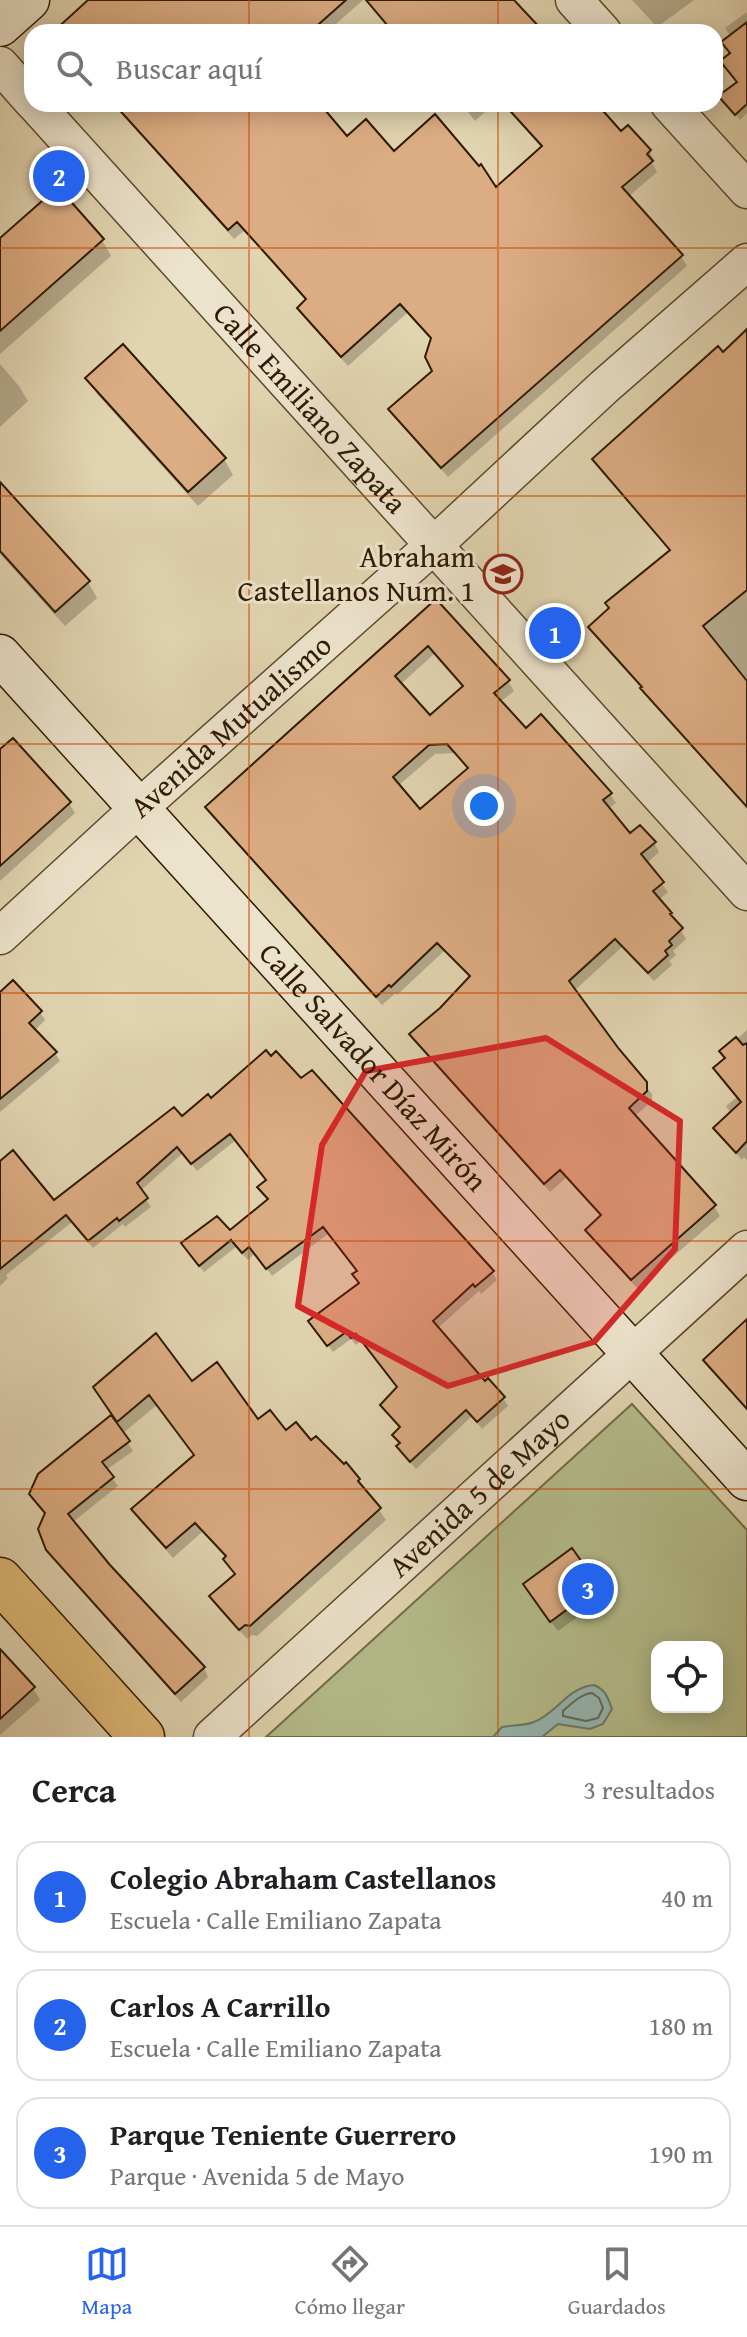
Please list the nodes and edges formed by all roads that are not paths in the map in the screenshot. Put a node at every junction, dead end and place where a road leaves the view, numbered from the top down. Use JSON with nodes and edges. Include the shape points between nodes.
{"nodes":[{"id":1,"x":29,"y":0,"type":"edge"},
{"id":2,"x":574,"y":0,"type":"edge"},
{"id":3,"x":596,"y":24,"type":"edge"},
{"id":4,"x":0,"y":26,"type":"edge"},
{"id":5,"x":0,"y":65,"type":"edge"},
{"id":6,"x":24,"y":91,"type":"edge"},
{"id":7,"x":43,"y":112,"type":"edge"},
{"id":8,"x":676,"y":112,"type":"edge"},
{"id":9,"x":747,"y":190,"type":"edge"},
{"id":10,"x":747,"y":262,"type":"edge"},
{"id":11,"x":434,"y":545,"type":"junction"},
{"id":12,"x":0,"y":655,"type":"edge"},
{"id":13,"x":139,"y":808,"type":"junction"},
{"id":14,"x":747,"y":892,"type":"edge"},
{"id":15,"x":0,"y":936,"type":"edge"},
{"id":16,"x":747,"y":1249,"type":"edge"},
{"id":17,"x":632,"y":1352,"type":"junction"},
{"id":18,"x":747,"y":1480,"type":"edge"},
{"id":19,"x":0,"y":1580,"type":"edge"},
{"id":20,"x":142,"y":1737,"type":"edge"},
{"id":21,"x":212,"y":1737,"type":"edge"}],
"edges":[{"from":1,"to":4,"type":"main road"},
{"from":2,"to":3,"type":"street"},
{"from":5,"to":6,"type":"street","name":"Calle Emiliano Zapata"},
{"from":7,"to":11,"type":"street","name":"Calle Emiliano Zapata"},
{"from":8,"to":9,"type":"street"},
{"from":10,"to":11,"type":"street","name":"Avenida Mutualismo"},
{"from":11,"to":13,"type":"street","name":"Avenida Mutualismo"},
{"from":11,"to":14,"type":"street","name":"Calle Emiliano Zapata"},
{"from":12,"to":13,"type":"main road","name":"Calle Salvador Díaz Mirón"},
{"from":13,"to":15,"type":"street","name":"Avenida Mutualismo"},
{"from":13,"to":17,"type":"main road","name":"Calle Salvador Díaz Mirón"},
{"from":16,"to":17,"type":"street","name":"Avenida 5 de Mayo"},
{"from":17,"to":18,"type":"main road","name":"Calle Salvador Díaz Mirón"},
{"from":17,"to":21,"type":"street","name":"Avenida 5 de Mayo"},
{"from":19,"to":20,"type":"main road"}]}
